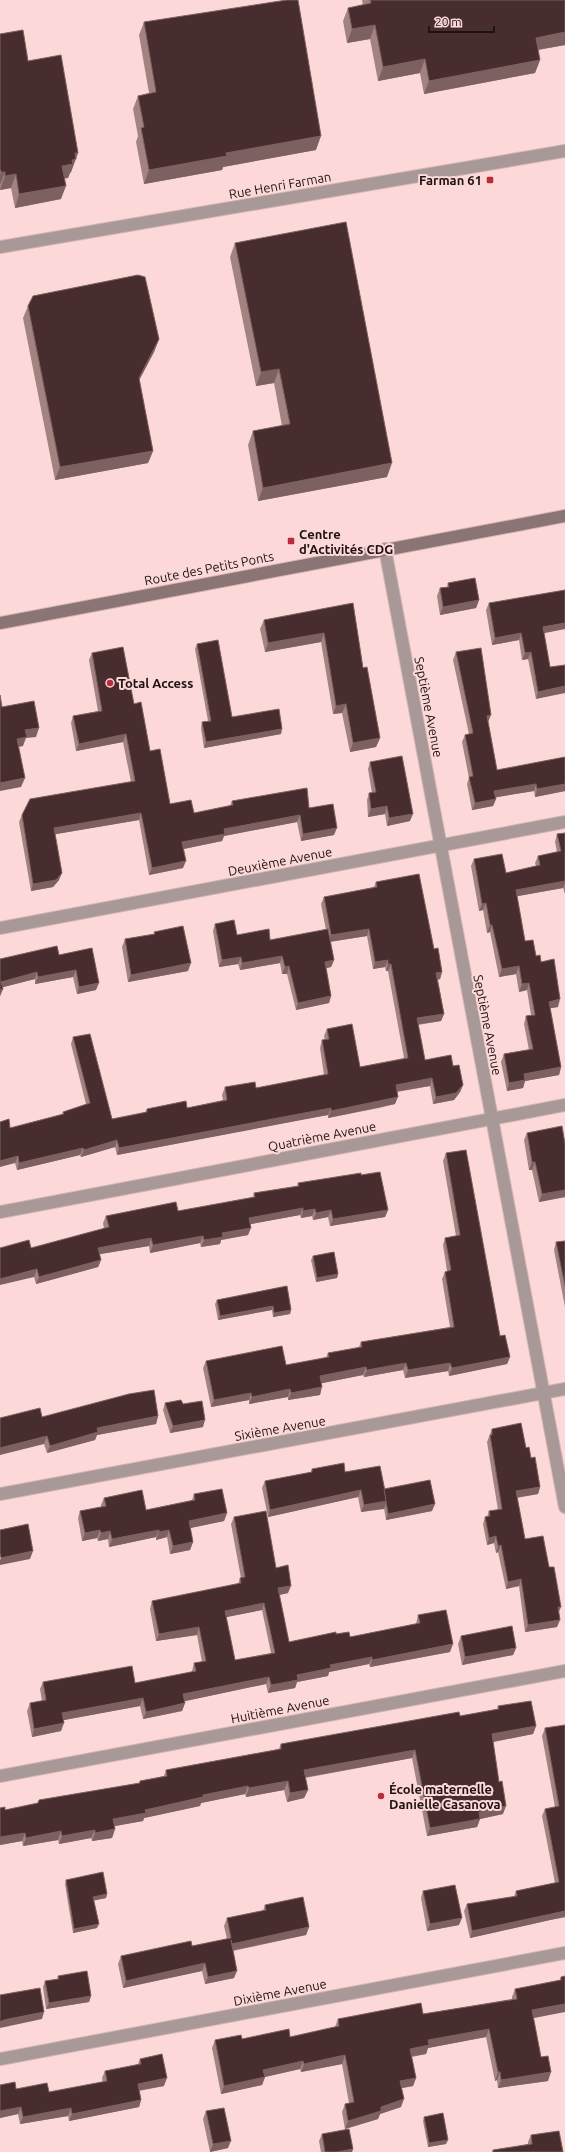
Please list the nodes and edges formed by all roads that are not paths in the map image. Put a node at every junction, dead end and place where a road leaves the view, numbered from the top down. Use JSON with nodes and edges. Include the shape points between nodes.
{"nodes":[{"id":1,"x":565,"y":151,"type":"edge"},
{"id":2,"x":0,"y":247,"type":"edge"},
{"id":3,"x":565,"y":516,"type":"edge"},
{"id":4,"x":385,"y":549,"type":"junction"},
{"id":5,"x":0,"y":623,"type":"edge"},
{"id":6,"x":565,"y":822,"type":"edge"},
{"id":7,"x":441,"y":845,"type":"junction"},
{"id":8,"x":0,"y":928,"type":"edge"},
{"id":9,"x":565,"y":1106,"type":"edge"},
{"id":10,"x":492,"y":1119,"type":"junction"},
{"id":11,"x":0,"y":1212,"type":"edge"},
{"id":12,"x":565,"y":1389,"type":"edge"},
{"id":13,"x":544,"y":1393,"type":"junction"},
{"id":14,"x":0,"y":1494,"type":"edge"},
{"id":15,"x":565,"y":1506,"type":"edge"},
{"id":16,"x":565,"y":1671,"type":"edge"},
{"id":17,"x":0,"y":1776,"type":"edge"},
{"id":18,"x":565,"y":1953,"type":"edge"},
{"id":19,"x":0,"y":2058,"type":"edge"}],
"edges":[{"from":1,"to":2,"type":"street","name":"Rue Henri Farman"},
{"from":3,"to":4,"type":"main road","name":"Route des Petits Ponts"},
{"from":4,"to":5,"type":"main road","name":"Route des Petits Ponts"},
{"from":4,"to":7,"type":"street","name":"Septième Avenue"},
{"from":6,"to":7,"type":"street","name":"Deuxième Avenue"},
{"from":7,"to":8,"type":"street","name":"Deuxième Avenue"},
{"from":7,"to":10,"type":"street","name":"Septième Avenue"},
{"from":9,"to":10,"type":"street","name":"Quatrième Avenue"},
{"from":10,"to":11,"type":"street","name":"Quatrième Avenue"},
{"from":10,"to":13,"type":"street","name":"Septième Avenue"},
{"from":12,"to":13,"type":"street","name":"Sixième Avenue"},
{"from":13,"to":14,"type":"street","name":"Sixième Avenue"},
{"from":13,"to":15,"type":"street","name":"Septième Avenue"},
{"from":16,"to":17,"type":"street","name":"Huitième Avenue"},
{"from":18,"to":19,"type":"street","name":"Dixième Avenue"}]}
